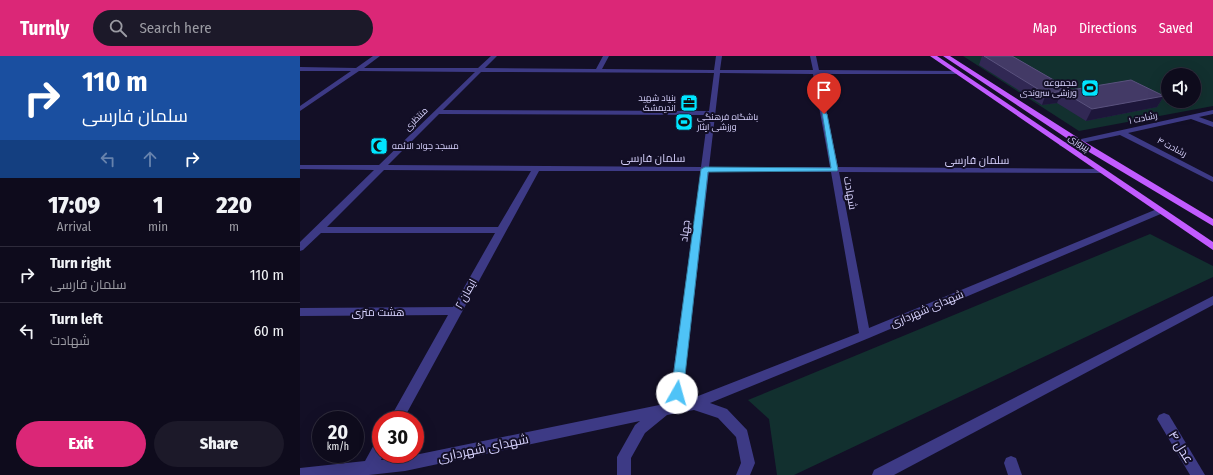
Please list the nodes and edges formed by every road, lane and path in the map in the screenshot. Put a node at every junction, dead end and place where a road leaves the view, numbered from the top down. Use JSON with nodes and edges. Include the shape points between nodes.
{"nodes":[{"id":1,"x":377,"y":56,"type":"edge"},
{"id":2,"x":494,"y":56,"type":"edge"},
{"id":3,"x":606,"y":56,"type":"edge"},
{"id":4,"x":719,"y":56,"type":"edge"},
{"id":5,"x":813,"y":56,"type":"edge"},
{"id":6,"x":933,"y":56,"type":"edge"},
{"id":7,"x":946,"y":56,"type":"edge"},
{"id":8,"x":300,"y":69,"type":"edge"},
{"id":9,"x":358,"y":69,"type":"junction"},
{"id":10,"x":480,"y":70,"type":"junction"},
{"id":11,"x":598,"y":71,"type":"junction"},
{"id":12,"x":717,"y":71,"type":"junction"},
{"id":13,"x":816,"y":72,"type":"junction"},
{"id":14,"x":957,"y":73,"type":"junction"},
{"id":15,"x":300,"y":109,"type":"edge"},
{"id":16,"x":437,"y":112,"type":"junction"},
{"id":17,"x":1213,"y":112,"type":"edge"},
{"id":18,"x":712,"y":113,"type":"junction"},
{"id":19,"x":1194,"y":116,"type":"junction"},
{"id":20,"x":1213,"y":125,"type":"edge"},
{"id":21,"x":1122,"y":132,"type":"junction"},
{"id":22,"x":1077,"y":141,"type":"junction"},
{"id":23,"x":1063,"y":145,"type":"junction"},
{"id":24,"x":300,"y":167,"type":"edge"},
{"id":25,"x":381,"y":168,"type":"junction"},
{"id":26,"x":536,"y":168,"type":"junction"},
{"id":27,"x":705,"y":169,"type":"junction"},
{"id":28,"x":835,"y":170,"type":"junction"},
{"id":29,"x":1102,"y":171,"type":"junction"},
{"id":30,"x":1213,"y":180,"type":"edge"},
{"id":31,"x":1160,"y":211,"type":"junction"},
{"id":32,"x":1213,"y":223,"type":"edge"},
{"id":33,"x":317,"y":230,"type":"junction"},
{"id":34,"x":502,"y":230,"type":"junction"},
{"id":35,"x":1213,"y":247,"type":"edge"},
{"id":36,"x":300,"y":248,"type":"edge"},
{"id":37,"x":1213,"y":300,"type":"edge"},
{"id":38,"x":300,"y":312,"type":"edge"},
{"id":39,"x":456,"y":312,"type":"junction"},
{"id":40,"x":865,"y":335,"type":"junction"},
{"id":41,"x":694,"y":404,"type":"junction"},
{"id":42,"x":670,"y":409,"type":"junction"},
{"id":43,"x":401,"y":411,"type":"edge"},
{"id":44,"x":1164,"y":419,"type":"dead end"},
{"id":45,"x":372,"y":462,"type":"edge"},
{"id":46,"x":369,"y":468,"type":"junction"},
{"id":47,"x":300,"y":475,"type":"edge"},
{"id":48,"x":624,"y":475,"type":"edge"},
{"id":49,"x":743,"y":475,"type":"edge"},
{"id":50,"x":879,"y":475,"type":"edge"},
{"id":51,"x":1198,"y":475,"type":"edge"}],
"edges":[{"from":1,"to":9,"type":"street"},
{"from":2,"to":10,"type":"street","name":"منتظری"},
{"from":3,"to":11,"type":"street"},
{"from":4,"to":12,"type":"street","name":"جهاد"},
{"from":5,"to":13,"type":"street","name":"شهادت"},
{"from":6,"to":14,"type":"main road","name":"پیروزی"},
{"from":7,"to":22,"type":"main road","name":"پیروزی"},
{"from":8,"to":9,"type":"street"},
{"from":9,"to":10,"type":"street"},
{"from":9,"to":15,"type":"street"},
{"from":10,"to":11,"type":"street"},
{"from":10,"to":16,"type":"street","name":"منتظری"},
{"from":11,"to":12,"type":"street"},
{"from":12,"to":13,"type":"street"},
{"from":12,"to":18,"type":"street","name":"جهاد"},
{"from":13,"to":14,"type":"street"},
{"from":13,"to":28,"type":"street","name":"شهادت"},
{"from":14,"to":23,"type":"main road","name":"پیروزی"},
{"from":16,"to":18,"type":"street"},
{"from":16,"to":25,"type":"street","name":"منتظری"},
{"from":17,"to":19,"type":"street","name":"رشادت ۱"},
{"from":18,"to":27,"type":"street","name":"جهاد"},
{"from":19,"to":20,"type":"street"},
{"from":19,"to":21,"type":"street","name":"رشادت ۱"},
{"from":21,"to":22,"type":"street","name":"رشادت ۱"},
{"from":21,"to":30,"type":"street","name":"رشادت ۴"},
{"from":22,"to":23,"type":"street","name":"رشادت ۱"},
{"from":22,"to":32,"type":"main road","name":"پیروزی"},
{"from":23,"to":29,"type":"main road","name":"پیروزی"},
{"from":24,"to":25,"type":"street","name":"سلمان فارسی"},
{"from":25,"to":26,"type":"street","name":"سلمان فارسی"},
{"from":25,"to":33,"type":"street","name":"منتظری"},
{"from":26,"to":27,"type":"street","name":"سلمان فارسی"},
{"from":26,"to":34,"type":"street","name":"ایمان ۲"},
{"from":27,"to":28,"type":"street","name":"سلمان فارسی"},
{"from":27,"to":42,"type":"street","name":"جهاد"},
{"from":28,"to":29,"type":"street","name":"سلمان فارسی"},
{"from":28,"to":40,"type":"street","name":"شهادت"},
{"from":29,"to":31,"type":"main road","name":"پیروزی"},
{"from":31,"to":35,"type":"main road","name":"پیروزی"},
{"from":31,"to":40,"type":"street","name":"شهدای شهرداری"},
{"from":33,"to":34,"type":"street"},
{"from":33,"to":36,"type":"street","name":"منتظری"},
{"from":34,"to":39,"type":"street","name":"ایمان ۲"},
{"from":37,"to":50,"type":"street"},
{"from":38,"to":39,"type":"street","name":"هشت متری"},
{"from":39,"to":43,"type":"street","name":"ایمان ۲"},
{"from":40,"to":41,"type":"street","name":"شهدای شهرداری"},
{"from":41,"to":42,"type":"street","name":"شهدای شهرداری"},
{"from":41,"to":49,"type":"street","via":[[722,413],[742,434],[748,463]]},
{"from":42,"to":46,"type":"street","name":"شهدای شهرداری","via":[[405,464]]},
{"from":42,"to":48,"type":"street","via":[[640,429],[624,457]]},
{"from":44,"to":51,"type":"street","name":"عدل ۴"},
{"from":45,"to":46,"type":"street"},
{"from":46,"to":47,"type":"street","name":"شهدای شهرداری"}]}
